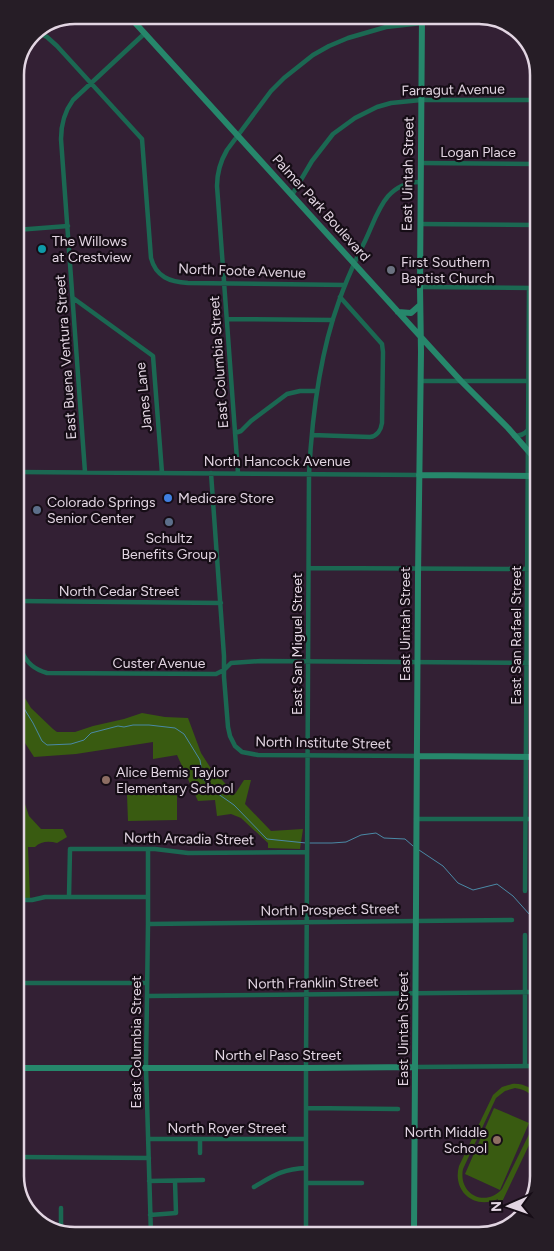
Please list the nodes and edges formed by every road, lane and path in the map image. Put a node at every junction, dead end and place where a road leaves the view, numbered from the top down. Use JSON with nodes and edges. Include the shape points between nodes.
{"nodes":[{"id":1,"x":136,"y":24,"type":"edge"},
{"id":2,"x":413,"y":24,"type":"edge"},
{"id":3,"x":422,"y":24,"type":"edge"},
{"id":4,"x":144,"y":34,"type":"junction"},
{"id":5,"x":43,"y":35,"type":"edge"},
{"id":6,"x":91,"y":82,"type":"junction"},
{"id":7,"x":421,"y":100,"type":"junction"},
{"id":8,"x":530,"y":100,"type":"edge"},
{"id":9,"x":237,"y":135,"type":"junction"},
{"id":10,"x":421,"y":163,"type":"junction"},
{"id":11,"x":530,"y":164,"type":"edge"},
{"id":12,"x":420,"y":182,"type":"junction"},
{"id":13,"x":292,"y":195,"type":"junction"},
{"id":14,"x":420,"y":224,"type":"junction"},
{"id":15,"x":530,"y":225,"type":"edge"},
{"id":16,"x":68,"y":226,"type":"junction"},
{"id":17,"x":24,"y":229,"type":"edge"},
{"id":18,"x":354,"y":264,"type":"junction"},
{"id":19,"x":224,"y":284,"type":"junction"},
{"id":20,"x":345,"y":285,"type":"junction"},
{"id":21,"x":420,"y":287,"type":"junction"},
{"id":22,"x":529,"y":288,"type":"joint"},
{"id":23,"x":340,"y":297,"type":"junction"},
{"id":24,"x":73,"y":298,"type":"junction"},
{"id":25,"x":420,"y":304,"type":"junction"},
{"id":26,"x":398,"y":312,"type":"junction"},
{"id":27,"x":227,"y":319,"type":"junction"},
{"id":28,"x":333,"y":320,"type":"junction"},
{"id":29,"x":420,"y":336,"type":"junction"},
{"id":30,"x":420,"y":381,"type":"junction"},
{"id":31,"x":461,"y":381,"type":"junction"},
{"id":32,"x":529,"y":381,"type":"junction"},
{"id":33,"x":317,"y":391,"type":"junction"},
{"id":34,"x":528,"y":429,"type":"junction"},
{"id":35,"x":235,"y":433,"type":"junction"},
{"id":36,"x":312,"y":436,"type":"junction"},
{"id":37,"x":514,"y":436,"type":"junction"},
{"id":38,"x":528,"y":451,"type":"junction"},
{"id":39,"x":24,"y":472,"type":"edge"},
{"id":40,"x":85,"y":472,"type":"junction"},
{"id":41,"x":162,"y":473,"type":"junction"},
{"id":42,"x":211,"y":473,"type":"junction"},
{"id":43,"x":238,"y":473,"type":"junction"},
{"id":44,"x":309,"y":474,"type":"junction"},
{"id":45,"x":419,"y":475,"type":"junction"},
{"id":46,"x":528,"y":476,"type":"junction"},
{"id":47,"x":309,"y":568,"type":"junction"},
{"id":48,"x":418,"y":569,"type":"junction"},
{"id":49,"x":528,"y":569,"type":"junction"},
{"id":50,"x":24,"y":601,"type":"edge"},
{"id":51,"x":221,"y":603,"type":"junction"},
{"id":52,"x":24,"y":657,"type":"edge"},
{"id":53,"x":308,"y":662,"type":"junction"},
{"id":54,"x":417,"y":662,"type":"junction"},
{"id":55,"x":527,"y":663,"type":"junction"},
{"id":56,"x":224,"y":670,"type":"junction"},
{"id":57,"x":308,"y":756,"type":"junction"},
{"id":58,"x":417,"y":756,"type":"junction"},
{"id":59,"x":526,"y":757,"type":"junction"},
{"id":60,"x":530,"y":757,"type":"edge"},
{"id":61,"x":416,"y":819,"type":"junction"},
{"id":62,"x":526,"y":819,"type":"junction"},
{"id":63,"x":530,"y":819,"type":"edge"},
{"id":64,"x":148,"y":849,"type":"junction"},
{"id":65,"x":307,"y":852,"type":"junction"},
{"id":66,"x":526,"y":891,"type":"dead end"},
{"id":67,"x":69,"y":897,"type":"junction"},
{"id":68,"x":148,"y":897,"type":"junction"},
{"id":69,"x":24,"y":900,"type":"edge"},
{"id":70,"x":416,"y":920,"type":"junction"},
{"id":71,"x":512,"y":920,"type":"dead end"},
{"id":72,"x":307,"y":921,"type":"junction"},
{"id":73,"x":148,"y":924,"type":"junction"},
{"id":74,"x":525,"y":935,"type":"dead end"},
{"id":75,"x":24,"y":983,"type":"edge"},
{"id":76,"x":147,"y":984,"type":"junction"},
{"id":77,"x":525,"y":992,"type":"junction"},
{"id":78,"x":530,"y":992,"type":"edge"},
{"id":79,"x":416,"y":993,"type":"junction"},
{"id":80,"x":307,"y":994,"type":"junction"},
{"id":81,"x":147,"y":996,"type":"junction"},
{"id":82,"x":525,"y":1066,"type":"junction"},
{"id":83,"x":530,"y":1066,"type":"edge"},
{"id":84,"x":415,"y":1067,"type":"junction"},
{"id":85,"x":24,"y":1068,"type":"edge"},
{"id":86,"x":146,"y":1068,"type":"junction"},
{"id":87,"x":306,"y":1068,"type":"junction"},
{"id":88,"x":306,"y":1108,"type":"junction"},
{"id":89,"x":398,"y":1109,"type":"dead end"},
{"id":90,"x":148,"y":1139,"type":"junction"},
{"id":91,"x":200,"y":1139,"type":"junction"},
{"id":92,"x":306,"y":1139,"type":"junction"},
{"id":93,"x":200,"y":1153,"type":"dead end"},
{"id":94,"x":24,"y":1157,"type":"edge"},
{"id":95,"x":149,"y":1158,"type":"junction"},
{"id":96,"x":306,"y":1168,"type":"junction"},
{"id":97,"x":203,"y":1180,"type":"dead end"},
{"id":98,"x":149,"y":1181,"type":"junction"},
{"id":99,"x":175,"y":1181,"type":"junction"},
{"id":100,"x":306,"y":1183,"type":"junction"},
{"id":101,"x":362,"y":1183,"type":"dead end"},
{"id":102,"x":254,"y":1188,"type":"dead end"},
{"id":103,"x":61,"y":1208,"type":"dead end"},
{"id":104,"x":150,"y":1215,"type":"junction"},
{"id":105,"x":61,"y":1226,"type":"edge"},
{"id":106,"x":151,"y":1227,"type":"edge"},
{"id":107,"x":306,"y":1227,"type":"edge"},
{"id":108,"x":414,"y":1227,"type":"edge"}],
"edges":[{"from":1,"to":4,"type":"main road","name":"Palmer Park Boulevard"},
{"from":2,"to":9,"type":"street","name":"East Columbia Street","via":[[386,27],[355,36],[313,55],[271,91]]},
{"from":3,"to":7,"type":"main road","name":"East Uintah Street"},
{"from":4,"to":6,"type":"street","name":"East Buena Ventura Street"},
{"from":4,"to":9,"type":"main road","name":"Palmer Park Boulevard"},
{"from":5,"to":6,"type":"street","name":"North Foote Avenue"},
{"from":6,"to":16,"type":"street","name":"East Buena Ventura Street","via":[[70,105],[62,128]]},
{"from":6,"to":19,"type":"street","name":"North Foote Avenue","via":[[142,139],[150,254],[155,268],[162,276],[176,282]]},
{"from":7,"to":8,"type":"street","name":"Farragut Avenue"},
{"from":7,"to":10,"type":"main road","name":"East Uintah Street"},
{"from":7,"to":13,"type":"street","name":"Farragut Avenue","via":[[377,107],[344,125],[323,146]]},
{"from":9,"to":13,"type":"main road","name":"Palmer Park Boulevard"},
{"from":9,"to":19,"type":"street","name":"East Columbia Street","via":[[222,158],[217,178]]},
{"from":10,"to":11,"type":"street","name":"Logan Place"},
{"from":10,"to":12,"type":"main road","name":"East Uintah Street"},
{"from":12,"to":14,"type":"main road","name":"East Uintah Street"},
{"from":12,"to":18,"type":"street","name":"East San Miguel Street","via":[[401,186],[387,196]]},
{"from":13,"to":18,"type":"main road","name":"Palmer Park Boulevard"},
{"from":14,"to":15,"type":"street"},
{"from":14,"to":21,"type":"main road","name":"East Uintah Street"},
{"from":16,"to":17,"type":"street"},
{"from":16,"to":24,"type":"street","name":"East Buena Ventura Street"},
{"from":18,"to":20,"type":"street","name":"East San Miguel Street"},
{"from":18,"to":26,"type":"main road","name":"Palmer Park Boulevard"},
{"from":19,"to":20,"type":"street","name":"North Foote Avenue"},
{"from":19,"to":27,"type":"street","name":"East Columbia Street"},
{"from":20,"to":23,"type":"street","name":"East San Miguel Street"},
{"from":21,"to":22,"type":"street"},
{"from":21,"to":25,"type":"main road","name":"East Uintah Street"},
{"from":22,"to":32,"type":"street","name":"East San Rafael Street"},
{"from":23,"to":28,"type":"street","name":"East San Miguel Street"},
{"from":23,"to":36,"type":"street","via":[[382,344],[382,424],[377,434],[370,437]]},
{"from":24,"to":40,"type":"street","name":"East Buena Ventura Street"},
{"from":24,"to":41,"type":"street","name":"Janes Lane","via":[[153,356]]},
{"from":25,"to":26,"type":"main road","via":[[411,313]]},
{"from":25,"to":29,"type":"main road","name":"East Uintah Street"},
{"from":26,"to":29,"type":"main road","name":"Palmer Park Boulevard"},
{"from":27,"to":28,"type":"street"},
{"from":27,"to":35,"type":"street","name":"East Columbia Street"},
{"from":28,"to":33,"type":"street","name":"East San Miguel Street"},
{"from":29,"to":30,"type":"main road","name":"East Uintah Street"},
{"from":29,"to":31,"type":"main road","name":"Palmer Park Boulevard"},
{"from":30,"to":31,"type":"street"},
{"from":30,"to":45,"type":"main road","name":"East Uintah Street"},
{"from":31,"to":32,"type":"street"},
{"from":31,"to":37,"type":"main road","name":"Palmer Park Boulevard"},
{"from":32,"to":34,"type":"street","name":"East San Rafael Street"},
{"from":33,"to":35,"type":"street","via":[[287,394]]},
{"from":33,"to":36,"type":"street","name":"East San Miguel Street"},
{"from":34,"to":37,"type":"street","via":[[525,434]]},
{"from":34,"to":38,"type":"street","name":"East San Rafael Street"},
{"from":35,"to":43,"type":"street","name":"East Columbia Street"},
{"from":36,"to":44,"type":"street","name":"East San Miguel Street"},
{"from":37,"to":38,"type":"main road","name":"Palmer Park Boulevard"},
{"from":38,"to":46,"type":"street","name":"East San Rafael Street"},
{"from":39,"to":40,"type":"street","name":"North Hancock Avenue"},
{"from":40,"to":41,"type":"street","name":"North Hancock Avenue"},
{"from":41,"to":42,"type":"street","name":"North Hancock Avenue"},
{"from":42,"to":43,"type":"street","name":"North Hancock Avenue"},
{"from":42,"to":51,"type":"street","name":"North Institute Street"},
{"from":43,"to":44,"type":"street","name":"North Hancock Avenue"},
{"from":44,"to":45,"type":"street","name":"North Hancock Avenue"},
{"from":44,"to":47,"type":"street","name":"East San Miguel Street"},
{"from":45,"to":46,"type":"main road","name":"North Hancock Avenue"},
{"from":45,"to":48,"type":"main road","name":"East Uintah Street"},
{"from":46,"to":49,"type":"street","name":"East San Rafael Street"},
{"from":47,"to":48,"type":"street"},
{"from":47,"to":53,"type":"street","name":"East San Miguel Street"},
{"from":48,"to":49,"type":"street"},
{"from":48,"to":54,"type":"main road","name":"East Uintah Street"},
{"from":49,"to":55,"type":"street","name":"East San Rafael Street"},
{"from":50,"to":51,"type":"street","name":"North Cedar Street"},
{"from":51,"to":56,"type":"street","name":"North Institute Street"},
{"from":52,"to":56,"type":"street","name":"Custer Avenue","via":[[36,669],[52,674],[216,674]]},
{"from":53,"to":54,"type":"street","name":"Custer Avenue"},
{"from":53,"to":56,"type":"street","name":"Custer Avenue","via":[[231,662]]},
{"from":53,"to":57,"type":"street","name":"East San Miguel Street"},
{"from":54,"to":55,"type":"street","name":"Custer Avenue"},
{"from":54,"to":58,"type":"main road","name":"East Uintah Street"},
{"from":55,"to":59,"type":"street","name":"East San Rafael Street"},
{"from":56,"to":57,"type":"street","name":"North Institute Street","via":[[228,727],[235,746],[253,755]]},
{"from":57,"to":58,"type":"street","name":"North Institute Street"},
{"from":57,"to":65,"type":"street","name":"East San Miguel Street"},
{"from":58,"to":59,"type":"main road","name":"North Institute Street"},
{"from":58,"to":61,"type":"main road","name":"East Uintah Street"},
{"from":59,"to":60,"type":"main road","name":"North Institute Street"},
{"from":59,"to":62,"type":"street","name":"East San Rafael Street"},
{"from":61,"to":62,"type":"street"},
{"from":61,"to":70,"type":"main road","name":"East Uintah Street"},
{"from":62,"to":63,"type":"street"},
{"from":62,"to":66,"type":"street","name":"East San Rafael Street"},
{"from":64,"to":65,"type":"street","name":"North Arcadia Street","via":[[188,853]]},
{"from":64,"to":67,"type":"street","name":"North Arcadia Street","via":[[70,849]]},
{"from":64,"to":68,"type":"street","name":"East Columbia Street"},
{"from":65,"to":72,"type":"street","name":"East San Miguel Street"},
{"from":67,"to":68,"type":"street"},
{"from":67,"to":69,"type":"street"},
{"from":68,"to":73,"type":"street","name":"East Columbia Street"},
{"from":70,"to":71,"type":"street","name":"North Prospect Street"},
{"from":70,"to":72,"type":"street","name":"North Prospect Street"},
{"from":70,"to":79,"type":"main road","name":"East Uintah Street"},
{"from":72,"to":73,"type":"street","name":"North Prospect Street"},
{"from":72,"to":80,"type":"street","name":"East San Miguel Street"},
{"from":73,"to":76,"type":"street","name":"East Columbia Street"},
{"from":74,"to":77,"type":"street"},
{"from":75,"to":76,"type":"street"},
{"from":76,"to":81,"type":"street","name":"East Columbia Street"},
{"from":77,"to":78,"type":"street","name":"North Franklin Street"},
{"from":77,"to":79,"type":"street","name":"North Franklin Street"},
{"from":77,"to":82,"type":"street"},
{"from":79,"to":80,"type":"street","name":"North Franklin Street"},
{"from":79,"to":84,"type":"main road","name":"East Uintah Street"},
{"from":80,"to":81,"type":"street","name":"North Franklin Street"},
{"from":80,"to":87,"type":"street","name":"East San Miguel Street"},
{"from":81,"to":86,"type":"street","name":"East Columbia Street"},
{"from":82,"to":83,"type":"street","name":"North el Paso Street"},
{"from":82,"to":84,"type":"street","name":"North el Paso Street"},
{"from":84,"to":87,"type":"main road","name":"North el Paso Street"},
{"from":84,"to":108,"type":"main road","name":"East Uintah Street"},
{"from":85,"to":86,"type":"main road","name":"North el Paso Street"},
{"from":86,"to":87,"type":"main road","name":"North el Paso Street"},
{"from":86,"to":90,"type":"street","name":"East Columbia Street"},
{"from":87,"to":88,"type":"street","name":"East San Miguel Street"},
{"from":88,"to":89,"type":"street"},
{"from":88,"to":92,"type":"street","name":"East San Miguel Street"},
{"from":90,"to":91,"type":"street","name":"North Royer Street"},
{"from":90,"to":95,"type":"street","name":"East Columbia Street"},
{"from":91,"to":92,"type":"street","name":"North Royer Street"},
{"from":91,"to":93,"type":"street"},
{"from":92,"to":96,"type":"street","name":"East San Miguel Street"},
{"from":94,"to":95,"type":"street"},
{"from":95,"to":98,"type":"street","name":"East Columbia Street"},
{"from":96,"to":100,"type":"street","name":"East San Miguel Street"},
{"from":96,"to":102,"type":"street","via":[[274,1175]]},
{"from":97,"to":99,"type":"street"},
{"from":98,"to":99,"type":"street"},
{"from":98,"to":104,"type":"street","name":"East Columbia Street"},
{"from":99,"to":104,"type":"street","via":[[176,1213]]},
{"from":100,"to":101,"type":"street"},
{"from":100,"to":107,"type":"street","name":"East San Miguel Street"},
{"from":103,"to":105,"type":"street"},
{"from":104,"to":106,"type":"street","name":"East Columbia Street"}]}
